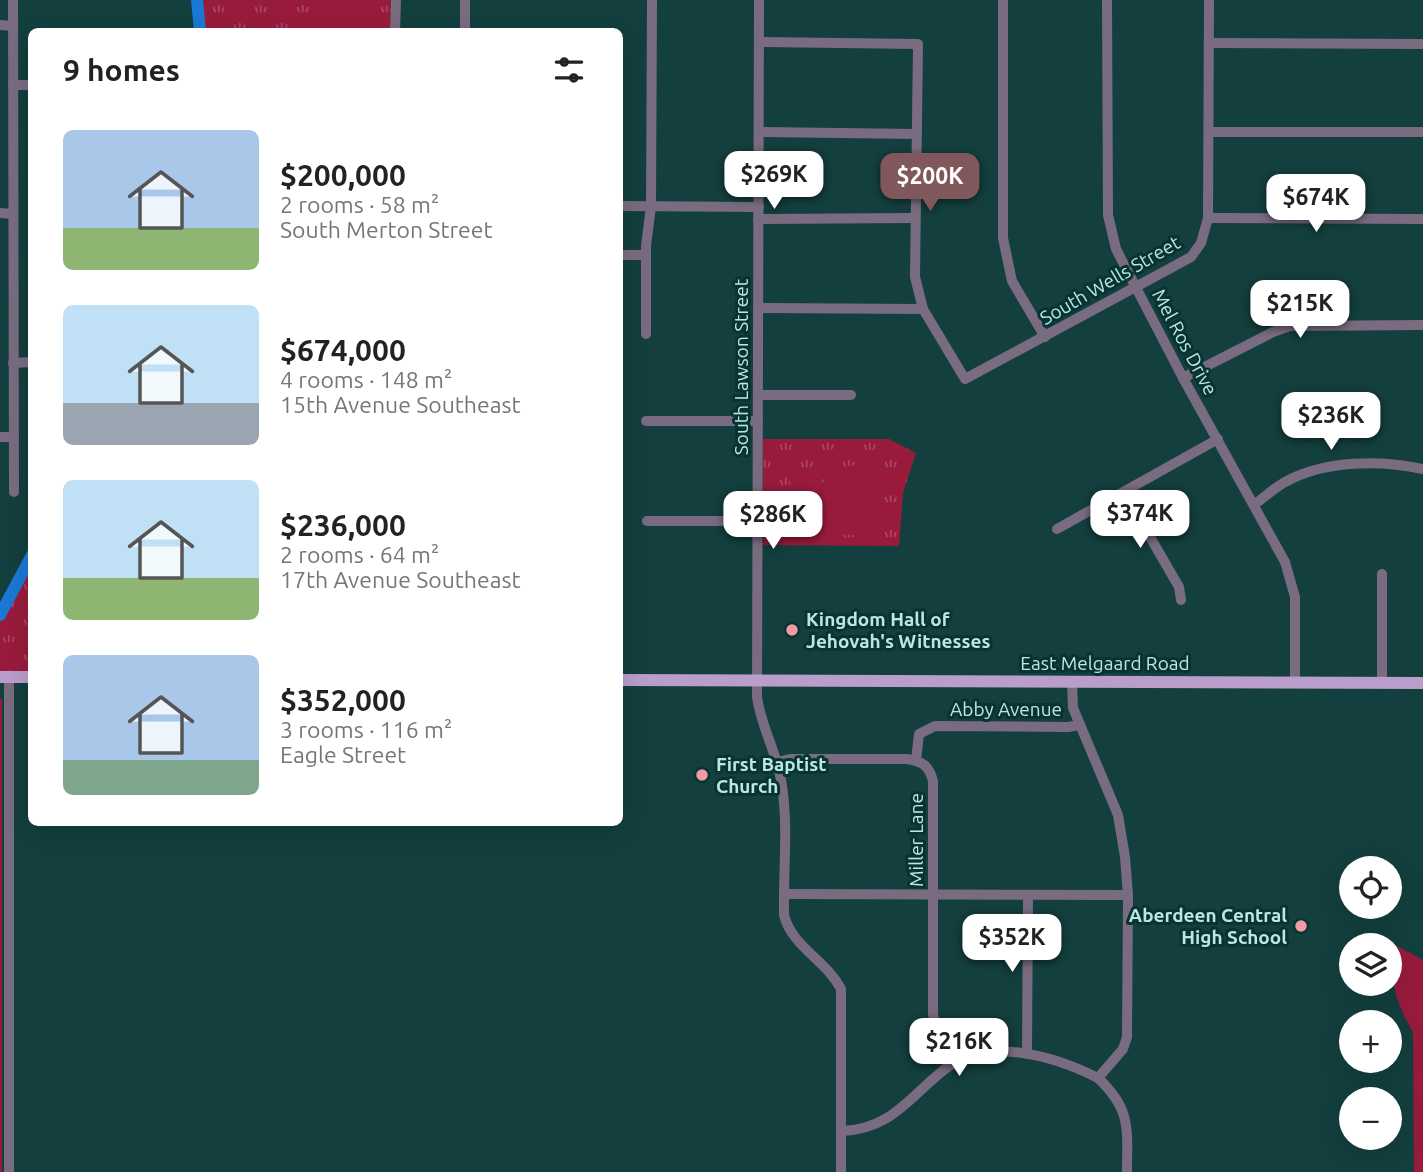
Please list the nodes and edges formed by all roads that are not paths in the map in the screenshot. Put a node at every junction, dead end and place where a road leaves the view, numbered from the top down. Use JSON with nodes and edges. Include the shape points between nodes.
{"nodes":[{"id":1,"x":13,"y":0,"type":"edge"},
{"id":2,"x":396,"y":0,"type":"edge"},
{"id":3,"x":465,"y":0,"type":"edge"},
{"id":4,"x":652,"y":0,"type":"edge"},
{"id":5,"x":759,"y":0,"type":"edge"},
{"id":6,"x":1003,"y":0,"type":"edge"},
{"id":7,"x":1107,"y":0,"type":"edge"},
{"id":8,"x":1209,"y":0,"type":"edge"},
{"id":9,"x":0,"y":25,"type":"edge"},
{"id":10,"x":13,"y":26,"type":"junction"},
{"id":11,"x":395,"y":28,"type":"edge"},
{"id":12,"x":465,"y":28,"type":"edge"},
{"id":13,"x":760,"y":42,"type":"junction"},
{"id":14,"x":1209,"y":43,"type":"junction"},
{"id":15,"x":1423,"y":44,"type":"edge"},
{"id":16,"x":13,"y":85,"type":"junction"},
{"id":17,"x":28,"y":85,"type":"edge"},
{"id":18,"x":759,"y":132,"type":"junction"},
{"id":19,"x":1209,"y":132,"type":"junction"},
{"id":20,"x":1423,"y":132,"type":"edge"},
{"id":21,"x":917,"y":134,"type":"junction"},
{"id":22,"x":623,"y":206,"type":"edge"},
{"id":23,"x":651,"y":206,"type":"junction"},
{"id":24,"x":759,"y":207,"type":"junction"},
{"id":25,"x":0,"y":214,"type":"edge"},
{"id":26,"x":13,"y":214,"type":"junction"},
{"id":27,"x":915,"y":218,"type":"junction"},
{"id":28,"x":1208,"y":218,"type":"junction"},
{"id":29,"x":758,"y":219,"type":"junction"},
{"id":30,"x":1423,"y":219,"type":"edge"},
{"id":31,"x":623,"y":255,"type":"edge"},
{"id":32,"x":646,"y":255,"type":"junction"},
{"id":33,"x":1136,"y":288,"type":"junction"},
{"id":34,"x":758,"y":308,"type":"junction"},
{"id":35,"x":923,"y":309,"type":"junction"},
{"id":36,"x":1423,"y":325,"type":"edge"},
{"id":37,"x":646,"y":334,"type":"dead end"},
{"id":38,"x":1045,"y":337,"type":"junction"},
{"id":39,"x":28,"y":362,"type":"edge"},
{"id":40,"x":13,"y":363,"type":"junction"},
{"id":41,"x":1183,"y":378,"type":"junction"},
{"id":42,"x":758,"y":395,"type":"junction"},
{"id":43,"x":851,"y":395,"type":"dead end"},
{"id":44,"x":646,"y":421,"type":"dead end"},
{"id":45,"x":758,"y":421,"type":"junction"},
{"id":46,"x":0,"y":437,"type":"edge"},
{"id":47,"x":14,"y":437,"type":"junction"},
{"id":48,"x":1218,"y":439,"type":"junction"},
{"id":49,"x":1423,"y":469,"type":"edge"},
{"id":50,"x":14,"y":492,"type":"dead end"},
{"id":51,"x":1124,"y":492,"type":"junction"},
{"id":52,"x":1255,"y":504,"type":"junction"},
{"id":53,"x":647,"y":521,"type":"dead end"},
{"id":54,"x":758,"y":521,"type":"junction"},
{"id":55,"x":1057,"y":529,"type":"dead end"},
{"id":56,"x":1381,"y":574,"type":"dead end"},
{"id":57,"x":1181,"y":600,"type":"dead end"},
{"id":58,"x":4,"y":677,"type":"edge"},
{"id":59,"x":28,"y":677,"type":"edge"},
{"id":60,"x":623,"y":680,"type":"edge"},
{"id":61,"x":757,"y":680,"type":"junction"},
{"id":62,"x":1072,"y":682,"type":"junction"},
{"id":63,"x":1295,"y":683,"type":"junction"},
{"id":64,"x":1382,"y":683,"type":"junction"},
{"id":65,"x":1423,"y":683,"type":"edge"},
{"id":66,"x":1080,"y":725,"type":"junction"},
{"id":67,"x":916,"y":760,"type":"junction"},
{"id":68,"x":777,"y":762,"type":"junction"},
{"id":69,"x":784,"y":894,"type":"junction"},
{"id":70,"x":933,"y":894,"type":"junction"},
{"id":71,"x":1028,"y":895,"type":"junction"},
{"id":72,"x":1128,"y":895,"type":"junction"},
{"id":73,"x":1027,"y":1054,"type":"junction"},
{"id":74,"x":957,"y":1062,"type":"junction"},
{"id":75,"x":1098,"y":1078,"type":"junction"},
{"id":76,"x":842,"y":1131,"type":"junction"},
{"id":77,"x":9,"y":1172,"type":"edge"},
{"id":78,"x":841,"y":1172,"type":"edge"},
{"id":79,"x":1127,"y":1172,"type":"edge"}],
"edges":[{"from":1,"to":10,"type":"street"},
{"from":2,"to":11,"type":"street"},
{"from":3,"to":12,"type":"street"},
{"from":4,"to":23,"type":"street"},
{"from":5,"to":13,"type":"street","name":"South Lawson Street"},
{"from":6,"to":38,"type":"street","via":[[1003,238],[1012,281]]},
{"from":7,"to":33,"type":"street","name":"Mel Ros Drive","via":[[1108,215],[1116,249]]},
{"from":8,"to":14,"type":"street","name":"South Wells Street"},
{"from":9,"to":10,"type":"street"},
{"from":10,"to":16,"type":"street"},
{"from":13,"to":18,"type":"street","name":"South Lawson Street"},
{"from":13,"to":21,"type":"street","via":[[918,44]]},
{"from":14,"to":15,"type":"street"},
{"from":14,"to":19,"type":"street","name":"South Wells Street"},
{"from":16,"to":17,"type":"street"},
{"from":16,"to":26,"type":"street"},
{"from":18,"to":21,"type":"street"},
{"from":18,"to":24,"type":"street","name":"South Lawson Street"},
{"from":19,"to":20,"type":"street"},
{"from":19,"to":28,"type":"street","name":"South Wells Street"},
{"from":21,"to":27,"type":"street"},
{"from":22,"to":23,"type":"street"},
{"from":23,"to":24,"type":"street"},
{"from":23,"to":32,"type":"street"},
{"from":24,"to":29,"type":"street","name":"South Lawson Street"},
{"from":25,"to":26,"type":"street"},
{"from":26,"to":40,"type":"street"},
{"from":27,"to":29,"type":"street"},
{"from":27,"to":35,"type":"street","via":[[915,277]]},
{"from":28,"to":30,"type":"street"},
{"from":28,"to":33,"type":"street","name":"South Wells Street","via":[[1201,243],[1191,257]]},
{"from":29,"to":34,"type":"street","name":"South Lawson Street"},
{"from":31,"to":32,"type":"street"},
{"from":32,"to":37,"type":"street"},
{"from":33,"to":38,"type":"street","name":"South Wells Street"},
{"from":33,"to":41,"type":"street","name":"Mel Ros Drive"},
{"from":34,"to":35,"type":"street"},
{"from":34,"to":42,"type":"street","name":"South Lawson Street"},
{"from":35,"to":38,"type":"street","name":"South Wells Street","via":[[965,379]]},
{"from":36,"to":41,"type":"street","via":[[1290,326]]},
{"from":39,"to":40,"type":"street"},
{"from":40,"to":47,"type":"street"},
{"from":41,"to":48,"type":"street","name":"Mel Ros Drive"},
{"from":42,"to":43,"type":"street"},
{"from":42,"to":45,"type":"street","name":"South Lawson Street"},
{"from":44,"to":45,"type":"street"},
{"from":45,"to":54,"type":"street","name":"South Lawson Street"},
{"from":46,"to":47,"type":"street"},
{"from":47,"to":50,"type":"street"},
{"from":48,"to":51,"type":"street"},
{"from":48,"to":52,"type":"street","name":"Mel Ros Drive"},
{"from":49,"to":52,"type":"street","via":[[1382,464],[1317,470],[1286,481]]},
{"from":51,"to":55,"type":"street"},
{"from":51,"to":57,"type":"street","via":[[1179,587]]},
{"from":52,"to":63,"type":"street","name":"Mel Ros Drive","via":[[1292,580]]},
{"from":53,"to":54,"type":"street"},
{"from":54,"to":61,"type":"street","name":"South Lawson Street"},
{"from":56,"to":64,"type":"street"},
{"from":58,"to":59,"type":"main road"},
{"from":58,"to":77,"type":"street"},
{"from":60,"to":61,"type":"main road","name":"East Melgaard Road"},
{"from":61,"to":62,"type":"main road","name":"East Melgaard Road"},
{"from":61,"to":68,"type":"street","name":"South Lawson Street","via":[[759,710]]},
{"from":62,"to":63,"type":"main road","name":"East Melgaard Road"},
{"from":62,"to":66,"type":"street","via":[[1073,708]]},
{"from":63,"to":64,"type":"main road","name":"East Melgaard Road"},
{"from":64,"to":65,"type":"main road","name":"East Melgaard Road"},
{"from":66,"to":67,"type":"street","name":"Abby Avenue","via":[[935,726],[919,734]]},
{"from":66,"to":72,"type":"street","via":[[1118,815]]},
{"from":67,"to":68,"type":"street"},
{"from":67,"to":70,"type":"street","name":"Miller Lane","via":[[927,766],[933,780]]},
{"from":68,"to":69,"type":"street","name":"South Lawson Street","via":[[785,810]]},
{"from":69,"to":70,"type":"street"},
{"from":69,"to":76,"type":"street","name":"South Lawson Street","via":[[789,930],[841,989]]},
{"from":70,"to":71,"type":"street"},
{"from":70,"to":74,"type":"street","name":"Miller Lane","via":[[934,1024]]},
{"from":71,"to":72,"type":"street"},
{"from":71,"to":73,"type":"street"},
{"from":72,"to":75,"type":"street","via":[[1127,1037],[1123,1049]]},
{"from":73,"to":74,"type":"street","via":[[973,1055]]},
{"from":73,"to":75,"type":"street"},
{"from":74,"to":76,"type":"street","via":[[893,1116],[867,1128]]},
{"from":75,"to":79,"type":"street","via":[[1117,1097],[1125,1116]]},
{"from":76,"to":78,"type":"street","name":"South Lawson Street"}]}
